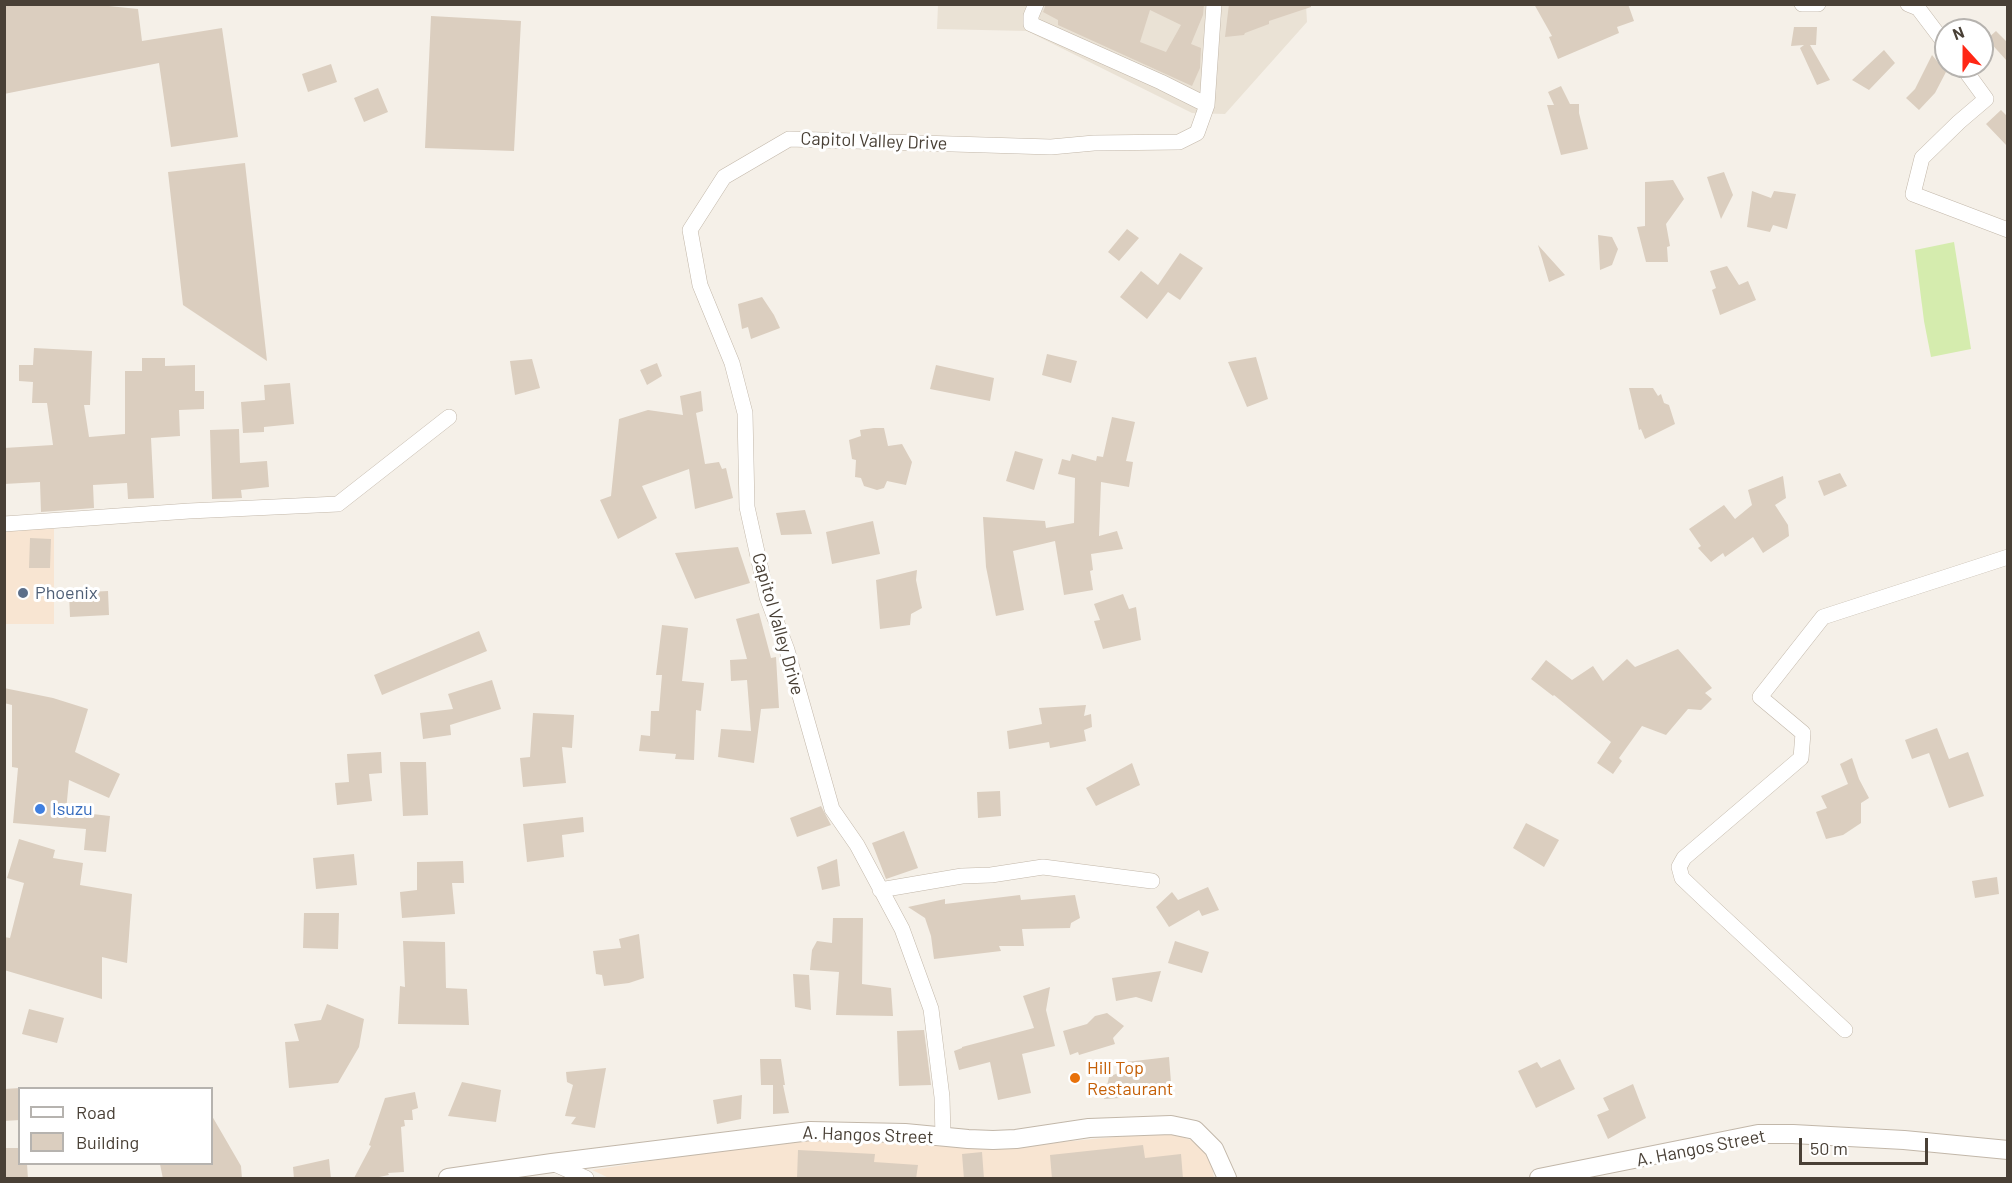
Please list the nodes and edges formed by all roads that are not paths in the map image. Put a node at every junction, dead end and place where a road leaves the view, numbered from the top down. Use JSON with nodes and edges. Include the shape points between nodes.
{"nodes":[{"id":1,"x":1036,"y":4,"type":"edge"},
{"id":2,"x":1214,"y":4,"type":"edge"},
{"id":3,"x":1802,"y":4,"type":"edge"},
{"id":4,"x":1818,"y":4,"type":"edge"},
{"id":5,"x":1908,"y":4,"type":"edge"},
{"id":6,"x":1934,"y":29,"type":"edge"},
{"id":7,"x":1971,"y":78,"type":"edge"},
{"id":8,"x":1207,"y":105,"type":"junction"},
{"id":9,"x":2007,"y":230,"type":"edge"},
{"id":10,"x":449,"y":417,"type":"dead end"},
{"id":11,"x":4,"y":524,"type":"edge"},
{"id":12,"x":2007,"y":557,"type":"edge"},
{"id":13,"x":1152,"y":880,"type":"dead end"},
{"id":14,"x":880,"y":890,"type":"junction"},
{"id":15,"x":1845,"y":1030,"type":"dead end"},
{"id":16,"x":943,"y":1137,"type":"junction"},
{"id":17,"x":2007,"y":1150,"type":"edge"},
{"id":18,"x":552,"y":1163,"type":"junction"},
{"id":19,"x":447,"y":1179,"type":"edge"},
{"id":20,"x":586,"y":1179,"type":"edge"},
{"id":21,"x":1227,"y":1179,"type":"edge"},
{"id":22,"x":1539,"y":1179,"type":"edge"}],
"edges":[{"from":1,"to":8,"type":"street","via":[[1031,24]]},
{"from":2,"to":8,"type":"street","name":"Capitol Valley Drive"},
{"from":3,"to":4,"type":"street"},
{"from":5,"to":6,"type":"street","via":[[1918,8]]},
{"from":7,"to":9,"type":"street","via":[[1986,99],[1922,158],[1913,194]]},
{"from":8,"to":14,"type":"street","name":"Capitol Valley Drive","via":[[1197,134],[1179,142],[1052,147],[789,139],[724,177],[690,230],[700,285],[732,363],[745,413],[747,507],[767,597],[787,650],[832,809],[857,845]]},
{"from":10,"to":11,"type":"street","via":[[338,504]]},
{"from":12,"to":15,"type":"street","via":[[1823,617],[1760,697],[1803,733],[1801,759],[1684,858],[1679,867],[1682,878]]},
{"from":13,"to":14,"type":"street","via":[[1043,867]]},
{"from":14,"to":16,"type":"street","name":"Capitol Valley Drive","via":[[902,929],[931,1009]]},
{"from":16,"to":18,"type":"street","name":"A. Hangos Street","via":[[810,1131]]},
{"from":16,"to":21,"type":"street","name":"A. Hangos Street","via":[[1016,1139],[1089,1128],[1171,1125],[1195,1130],[1214,1149]]},
{"from":17,"to":22,"type":"street","name":"A. Hangos Street","via":[[1904,1140],[1758,1134]]},
{"from":18,"to":19,"type":"street","name":"A. Hangos Street"},
{"from":18,"to":20,"type":"street"}]}
